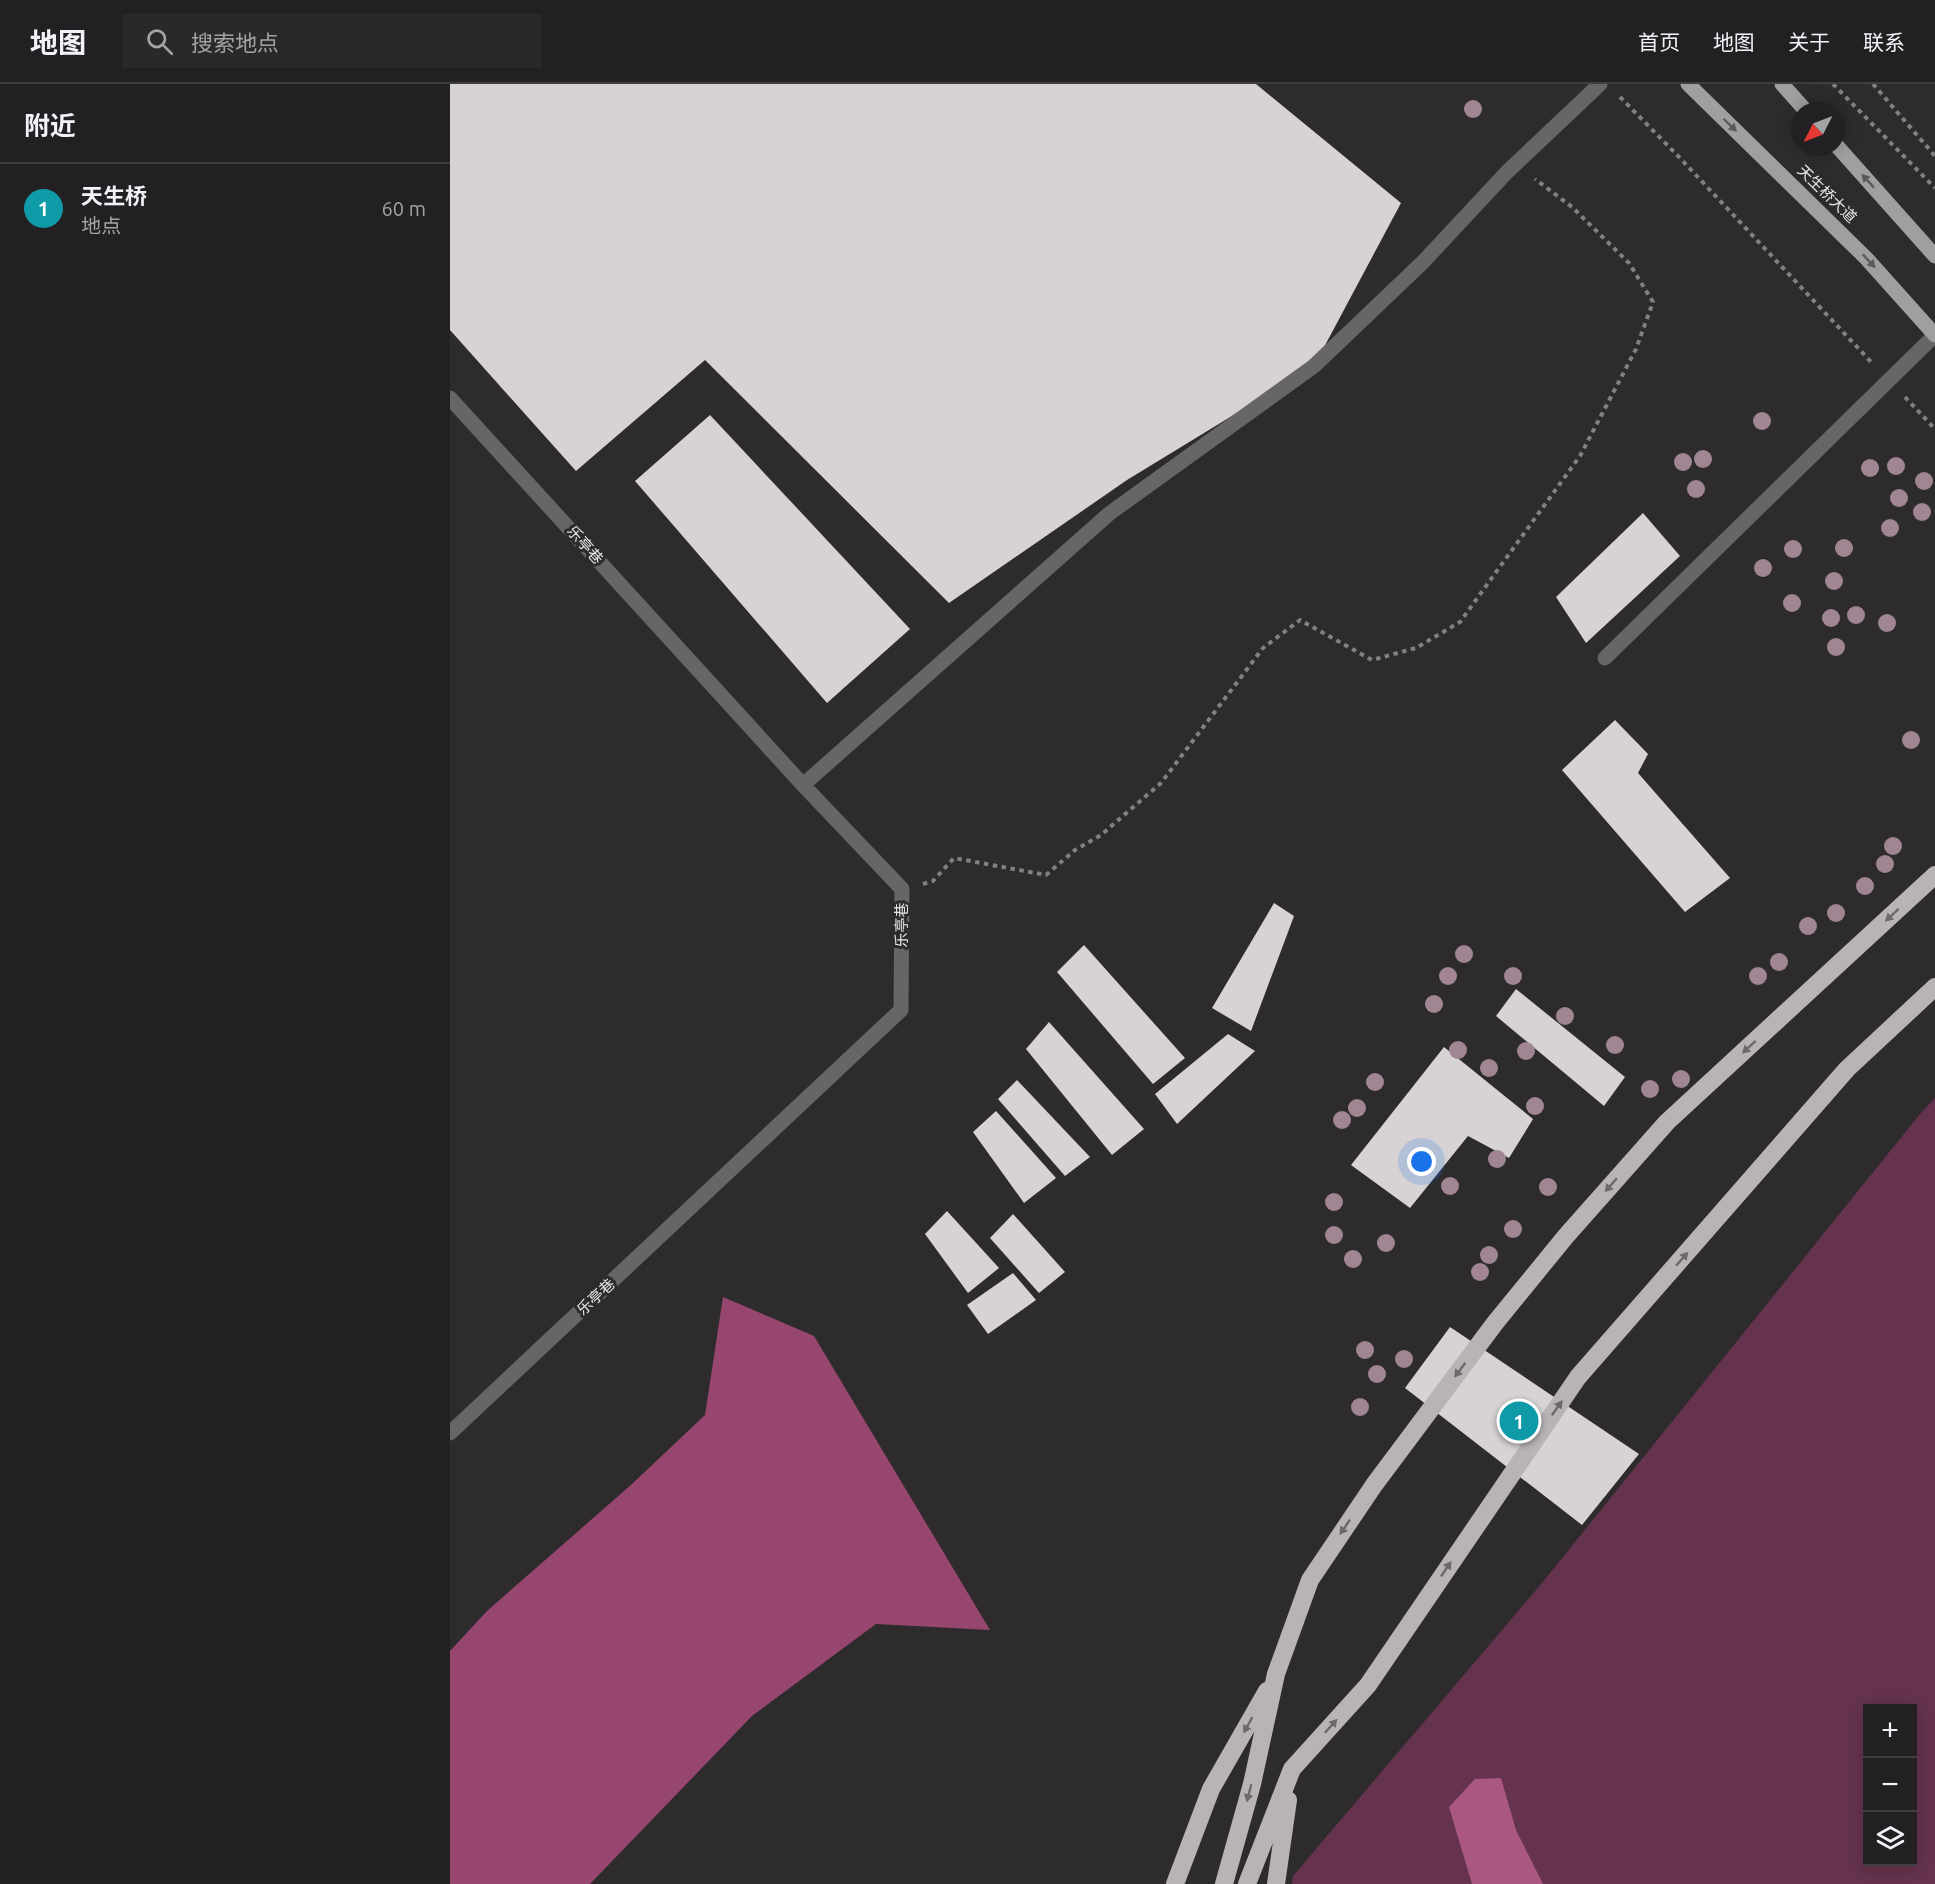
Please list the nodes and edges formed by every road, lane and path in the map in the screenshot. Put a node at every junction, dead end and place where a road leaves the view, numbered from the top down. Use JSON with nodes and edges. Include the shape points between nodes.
{"nodes":[{"id":1,"x":1600,"y":84,"type":"edge"},
{"id":2,"x":1688,"y":84,"type":"edge"},
{"id":3,"x":1782,"y":84,"type":"edge"},
{"id":4,"x":1833,"y":84,"type":"edge"},
{"id":5,"x":1873,"y":84,"type":"edge"},
{"id":6,"x":1615,"y":92,"type":"dead end"},
{"id":7,"x":1798,"y":102,"type":"edge"},
{"id":8,"x":1845,"y":155,"type":"edge"},
{"id":9,"x":1935,"y":156,"type":"edge"},
{"id":10,"x":1519,"y":161,"type":"junction"},
{"id":11,"x":1935,"y":188,"type":"edge"},
{"id":12,"x":1935,"y":256,"type":"edge"},
{"id":13,"x":1935,"y":335,"type":"edge"},
{"id":14,"x":1889,"y":381,"type":"junction"},
{"id":15,"x":450,"y":398,"type":"edge"},
{"id":16,"x":1935,"y":429,"type":"edge"},
{"id":17,"x":1605,"y":658,"type":"dead end"},
{"id":18,"x":803,"y":784,"type":"junction"},
{"id":19,"x":1935,"y":875,"type":"edge"},
{"id":20,"x":902,"y":889,"type":"junction"},
{"id":21,"x":1935,"y":987,"type":"edge"},
{"id":22,"x":450,"y":1433,"type":"edge"},
{"id":23,"x":1276,"y":1674,"type":"junction"},
{"id":24,"x":1292,"y":1769,"type":"junction"},
{"id":25,"x":1175,"y":1884,"type":"edge"},
{"id":26,"x":1224,"y":1884,"type":"edge"},
{"id":27,"x":1247,"y":1884,"type":"edge"},
{"id":28,"x":1276,"y":1884,"type":"edge"}],
"edges":[{"from":1,"to":10,"type":"street"},
{"from":2,"to":13,"type":"main road","name":"天生桥大道","one_way":true,"via":[[1866,258]]},
{"from":3,"to":7,"type":"main road"},
{"from":4,"to":11,"type":"path"},
{"from":5,"to":9,"type":"path"},
{"from":6,"to":14,"type":"path"},
{"from":12,"to":8,"type":"main road","one_way":true},
{"from":10,"to":18,"type":"street","via":[[1424,262],[1314,366],[1110,513]]},
{"from":10,"to":20,"type":"path","via":[[1629,263],[1653,302],[1636,349],[1580,456],[1460,622],[1416,648],[1372,660],[1300,620],[1263,648],[1161,783],[1101,836],[1075,850],[1046,875],[954,858],[933,881]]},
{"from":13,"to":14,"type":"street"},
{"from":14,"to":16,"type":"path"},
{"from":14,"to":17,"type":"street"},
{"from":15,"to":18,"type":"street","name":"乐亭巷"},
{"from":18,"to":20,"type":"street","name":"乐亭巷"},
{"from":19,"to":23,"type":"highway","one_way":true,"via":[[1667,1122],[1566,1236],[1495,1323],[1374,1485],[1310,1580]]},
{"from":20,"to":22,"type":"street","name":"乐亭巷","via":[[902,1010]]},
{"from":24,"to":21,"type":"highway","one_way":true,"via":[[1368,1685],[1578,1377],[1847,1070]]},
{"from":23,"to":25,"type":"highway","one_way":true,"via":[[1211,1789]]},
{"from":23,"to":26,"type":"highway","one_way":true,"via":[[1252,1784]]},
{"from":24,"to":27,"type":"highway"},
{"from":24,"to":28,"type":"highway"}]}
